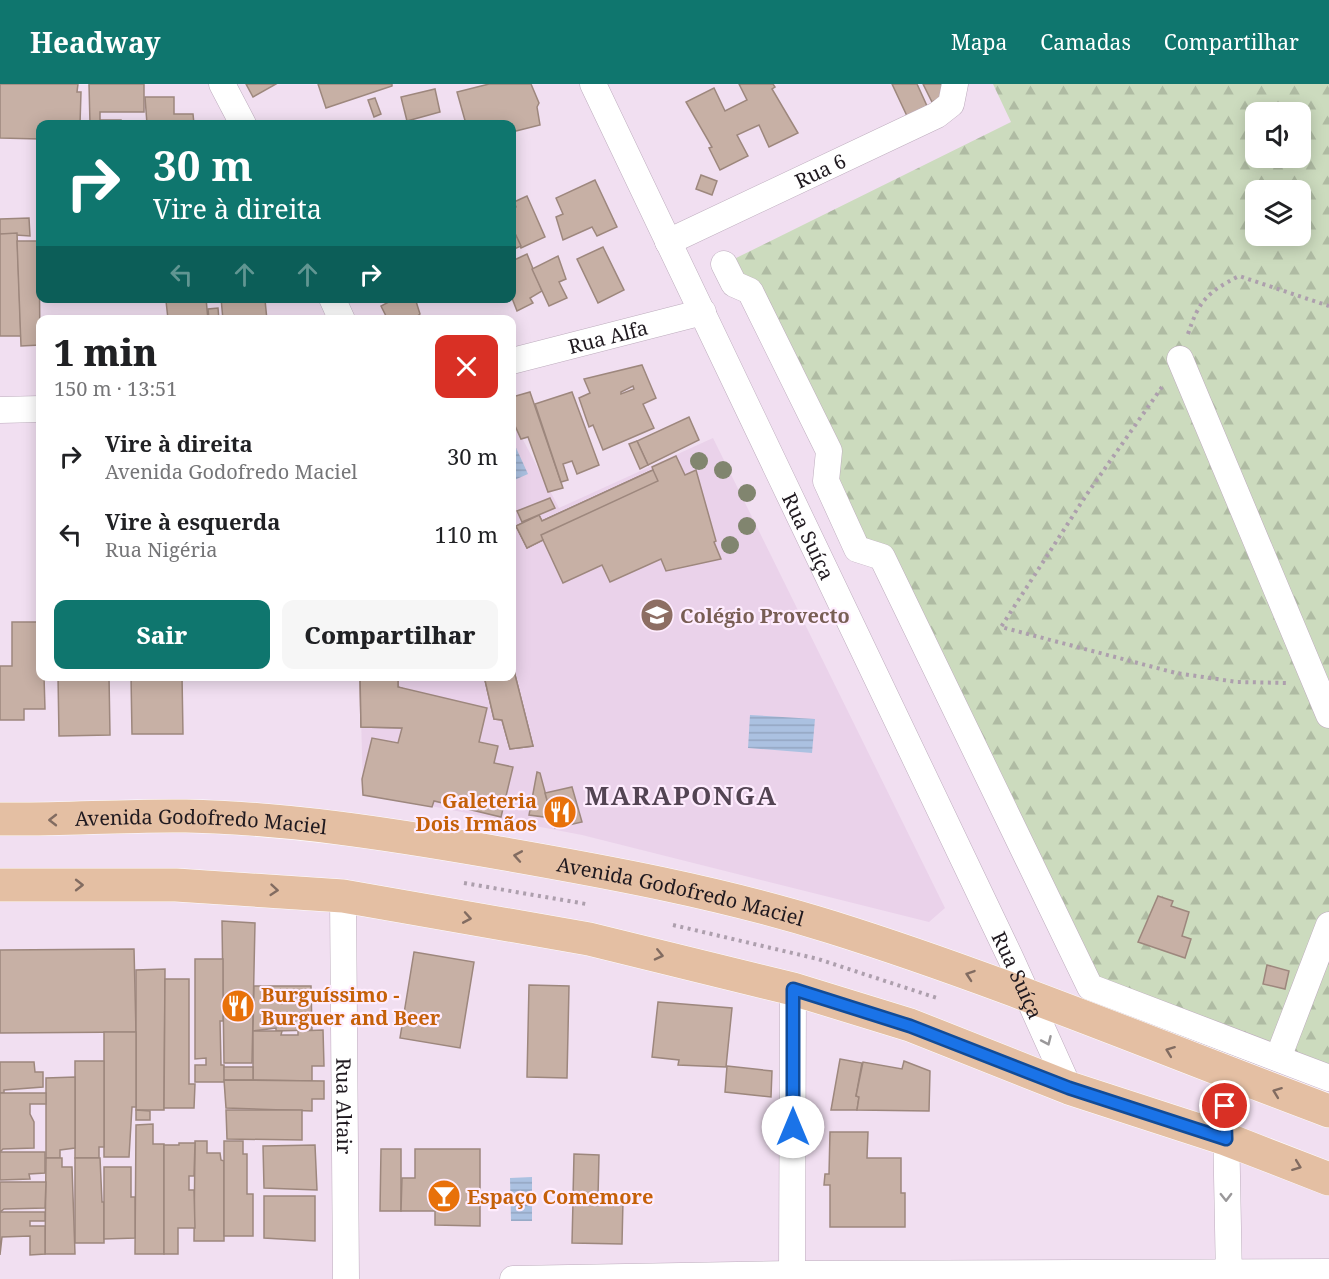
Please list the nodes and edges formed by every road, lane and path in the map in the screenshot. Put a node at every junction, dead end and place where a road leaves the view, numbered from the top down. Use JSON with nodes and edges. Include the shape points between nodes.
{"nodes":[{"id":1,"x":222,"y":84,"type":"edge"},
{"id":2,"x":593,"y":84,"type":"edge"},
{"id":3,"x":955,"y":84,"type":"edge"},
{"id":4,"x":241,"y":120,"type":"edge"},
{"id":5,"x":668,"y":242,"type":"junction"},
{"id":6,"x":724,"y":264,"type":"dead end"},
{"id":7,"x":1329,"y":306,"type":"edge"},
{"id":8,"x":703,"y":312,"type":"junction"},
{"id":9,"x":1180,"y":359,"type":"junction"},
{"id":10,"x":516,"y":360,"type":"edge"},
{"id":11,"x":36,"y":409,"type":"edge"},
{"id":12,"x":0,"y":410,"type":"edge"},
{"id":13,"x":1316,"y":683,"type":"junction"},
{"id":14,"x":1329,"y":715,"type":"edge"},
{"id":15,"x":0,"y":819,"type":"edge"},
{"id":16,"x":0,"y":885,"type":"edge"},
{"id":17,"x":343,"y":896,"type":"junction"},
{"id":18,"x":1329,"y":925,"type":"edge"},
{"id":19,"x":793,"y":989,"type":"junction"},
{"id":20,"x":1026,"y":994,"type":"junction"},
{"id":21,"x":1278,"y":1058,"type":"junction"},
{"id":22,"x":1225,"y":1072,"type":"junction"},
{"id":23,"x":1329,"y":1078,"type":"edge"},
{"id":24,"x":1069,"y":1088,"type":"junction"},
{"id":25,"x":1329,"y":1111,"type":"edge"},
{"id":26,"x":1226,"y":1139,"type":"junction"},
{"id":27,"x":1329,"y":1179,"type":"edge"},
{"id":28,"x":1329,"y":1272,"type":"edge"},
{"id":29,"x":1229,"y":1276,"type":"edge"},
{"id":30,"x":792,"y":1277,"type":"edge"},
{"id":31,"x":346,"y":1279,"type":"edge"},
{"id":32,"x":513,"y":1279,"type":"edge"}],
"edges":[{"from":1,"to":4,"type":"street"},
{"from":2,"to":5,"type":"street","name":"Rua Suíça"},
{"from":3,"to":5,"type":"street","name":"Rua 6","via":[[951,104],[938,115]]},
{"from":5,"to":8,"type":"street","name":"Rua Suíça"},
{"from":6,"to":21,"type":"street","via":[[734,284],[750,291],[829,451],[826,481],[857,549],[882,557],[1090,987]]},
{"from":7,"to":9,"type":"path","via":[[1239,276],[1212,290],[1194,316]]},
{"from":8,"to":10,"type":"street","name":"Rua Alfa"},
{"from":8,"to":20,"type":"street","name":"Rua Suíça"},
{"from":9,"to":13,"type":"street"},
{"from":9,"to":13,"type":"path","via":[[1001,627],[1176,673],[1237,682]]},
{"from":11,"to":12,"type":"street"},
{"from":13,"to":14,"type":"street"},
{"from":20,"to":15,"type":"main road","name":"Avenida Godofredo Maciel","one_way":true,"via":[[829,927],[586,868],[297,824],[187,816]]},
{"from":16,"to":17,"type":"main road","one_way":true,"via":[[176,885]]},
{"from":17,"to":19,"type":"main road","one_way":true,"via":[[589,939]]},
{"from":17,"to":31,"type":"street","name":"Rua Altair"},
{"from":18,"to":21,"type":"street"},
{"from":19,"to":24,"type":"main road","via":[[910,1026]]},
{"from":19,"to":30,"type":"street"},
{"from":22,"to":20,"type":"main road","name":"Avenida Godofredo Maciel","one_way":true},
{"from":20,"to":24,"type":"street","name":"Rua Suíça","one_way":true},
{"from":21,"to":23,"type":"street"},
{"from":25,"to":22,"type":"main road","name":"Avenida Godofredo Maciel","one_way":true},
{"from":22,"to":26,"type":"street"},
{"from":24,"to":26,"type":"main road"},
{"from":26,"to":27,"type":"main road","one_way":true},
{"from":26,"to":29,"type":"street","one_way":true},
{"from":28,"to":29,"type":"street"},
{"from":29,"to":30,"type":"street"},
{"from":30,"to":32,"type":"street"}]}
